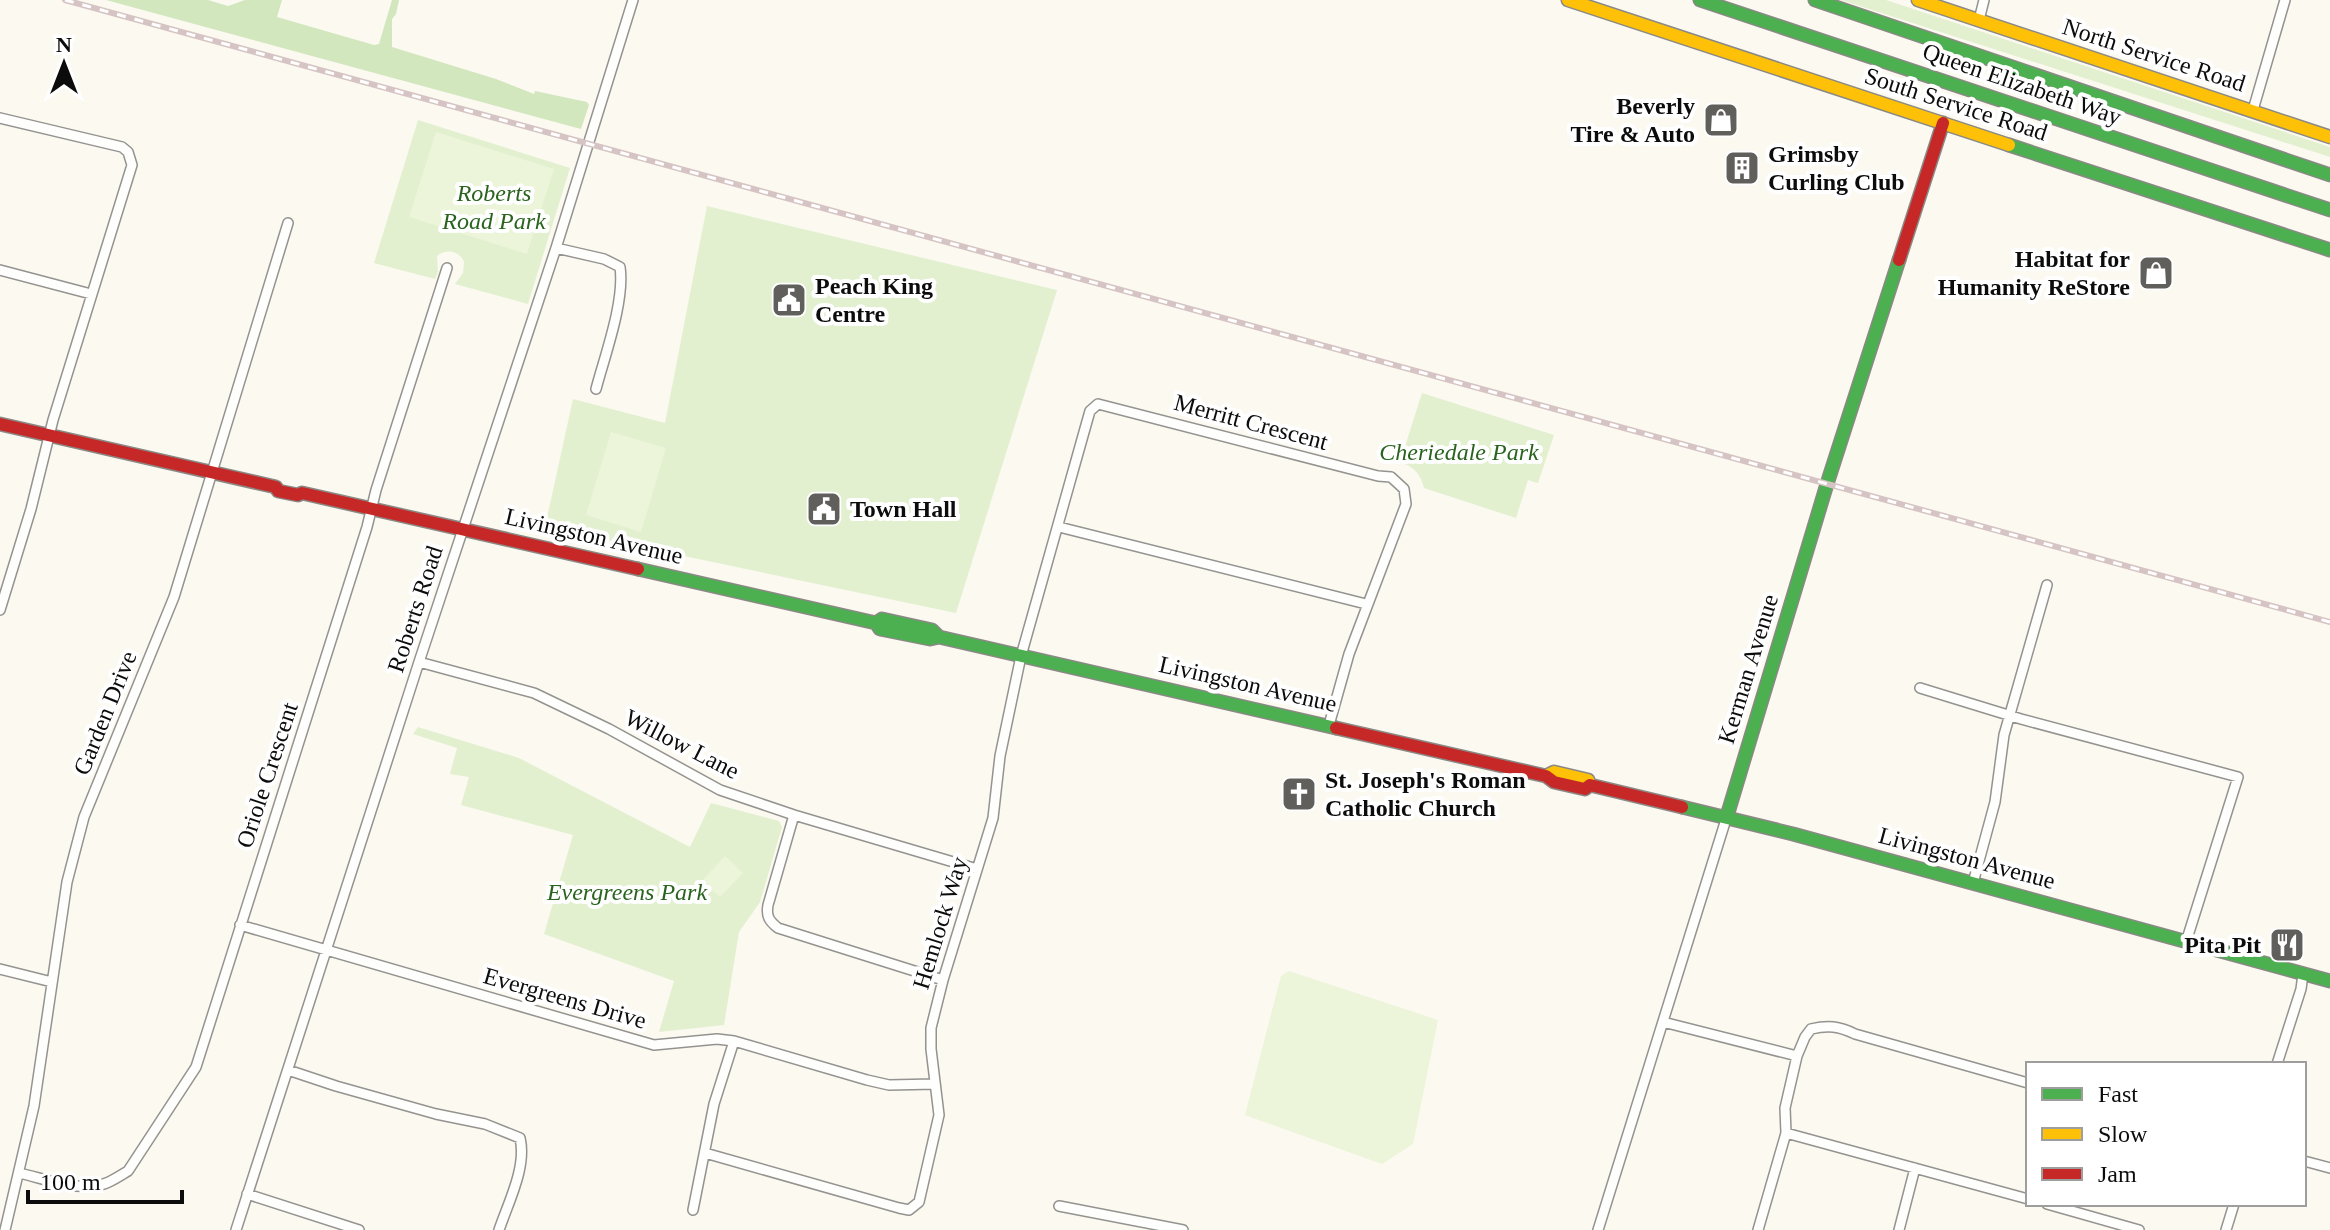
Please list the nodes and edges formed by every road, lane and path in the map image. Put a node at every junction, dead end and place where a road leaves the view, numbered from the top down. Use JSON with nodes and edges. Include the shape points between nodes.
{"nodes":[{"id":1,"x":633,"y":0,"type":"edge"},
{"id":2,"x":1568,"y":0,"type":"edge"},
{"id":3,"x":1700,"y":0,"type":"edge"},
{"id":4,"x":1815,"y":0,"type":"edge"},
{"id":5,"x":1918,"y":0,"type":"edge"},
{"id":6,"x":1984,"y":0,"type":"edge"},
{"id":7,"x":2285,"y":0,"type":"edge"},
{"id":8,"x":1979,"y":20,"type":"junction"},
{"id":9,"x":2253,"y":110,"type":"junction"},
{"id":10,"x":0,"y":118,"type":"edge"},
{"id":11,"x":1943,"y":123,"type":"junction"},
{"id":12,"x":2330,"y":137,"type":"edge"},
{"id":13,"x":2330,"y":175,"type":"edge"},
{"id":14,"x":2330,"y":210,"type":"edge"},
{"id":15,"x":288,"y":223,"type":"dead end"},
{"id":16,"x":556,"y":248,"type":"junction"},
{"id":17,"x":2330,"y":250,"type":"edge"},
{"id":18,"x":447,"y":268,"type":"dead end"},
{"id":19,"x":0,"y":270,"type":"edge"},
{"id":20,"x":91,"y":294,"type":"junction"},
{"id":21,"x":596,"y":389,"type":"dead end"},
{"id":22,"x":0,"y":424,"type":"edge"},
{"id":23,"x":49,"y":436,"type":"junction"},
{"id":24,"x":213,"y":473,"type":"junction"},
{"id":25,"x":372,"y":508,"type":"junction"},
{"id":26,"x":1059,"y":527,"type":"junction"},
{"id":27,"x":463,"y":528,"type":"junction"},
{"id":28,"x":2047,"y":585,"type":"dead end"},
{"id":29,"x":1366,"y":604,"type":"junction"},
{"id":30,"x":0,"y":610,"type":"edge"},
{"id":31,"x":1021,"y":656,"type":"junction"},
{"id":32,"x":419,"y":662,"type":"junction"},
{"id":33,"x":1920,"y":688,"type":"dead end"},
{"id":34,"x":2009,"y":715,"type":"junction"},
{"id":35,"x":1329,"y":725,"type":"junction"},
{"id":36,"x":794,"y":815,"type":"junction"},
{"id":37,"x":1727,"y":816,"type":"junction"},
{"id":38,"x":977,"y":869,"type":"junction"},
{"id":39,"x":1973,"y":883,"type":"junction"},
{"id":40,"x":240,"y":925,"type":"junction"},
{"id":41,"x":2186,"y":942,"type":"junction"},
{"id":42,"x":327,"y":950,"type":"junction"},
{"id":43,"x":0,"y":969,"type":"edge"},
{"id":44,"x":2303,"y":974,"type":"junction"},
{"id":45,"x":943,"y":980,"type":"junction"},
{"id":46,"x":2330,"y":981,"type":"edge"},
{"id":47,"x":52,"y":982,"type":"junction"},
{"id":48,"x":1663,"y":1022,"type":"junction"},
{"id":49,"x":734,"y":1041,"type":"junction"},
{"id":50,"x":1797,"y":1056,"type":"junction"},
{"id":51,"x":2278,"y":1062,"type":"edge"},
{"id":52,"x":288,"y":1070,"type":"junction"},
{"id":53,"x":2026,"y":1082,"type":"edge"},
{"id":54,"x":935,"y":1084,"type":"junction"},
{"id":55,"x":1786,"y":1133,"type":"junction"},
{"id":56,"x":705,"y":1153,"type":"junction"},
{"id":57,"x":2306,"y":1162,"type":"edge"},
{"id":58,"x":1915,"y":1168,"type":"junction"},
{"id":59,"x":2330,"y":1168,"type":"edge"},
{"id":60,"x":19,"y":1173,"type":"junction"},
{"id":61,"x":247,"y":1194,"type":"junction"},
{"id":62,"x":2026,"y":1198,"type":"edge"},
{"id":63,"x":1059,"y":1206,"type":"dead end"},
{"id":64,"x":2054,"y":1206,"type":"edge"},
{"id":65,"x":2233,"y":1206,"type":"edge"},
{"id":66,"x":693,"y":1210,"type":"dead end"},
{"id":67,"x":1154,"y":1227,"type":"edge"},
{"id":68,"x":5,"y":1230,"type":"edge"},
{"id":69,"x":236,"y":1230,"type":"edge"},
{"id":70,"x":359,"y":1230,"type":"edge"},
{"id":71,"x":499,"y":1230,"type":"edge"},
{"id":72,"x":1183,"y":1230,"type":"edge"},
{"id":73,"x":1598,"y":1230,"type":"edge"},
{"id":74,"x":1758,"y":1230,"type":"edge"},
{"id":75,"x":1899,"y":1230,"type":"edge"},
{"id":76,"x":2139,"y":1230,"type":"edge"},
{"id":77,"x":2226,"y":1230,"type":"edge"}],
"edges":[{"from":1,"to":16,"type":"street","name":"Roberts Road"},
{"from":2,"to":11,"type":"main road","name":"South Service Road"},
{"from":3,"to":14,"type":"main road","name":"Queen Elizabeth Way"},
{"from":4,"to":13,"type":"main road","name":"Queen Elizabeth Way"},
{"from":5,"to":8,"type":"main road","name":"North Service Road"},
{"from":6,"to":8,"type":"street"},
{"from":7,"to":9,"type":"street"},
{"from":8,"to":9,"type":"main road","name":"North Service Road"},
{"from":9,"to":12,"type":"main road","name":"North Service Road"},
{"from":10,"to":20,"type":"street","via":[[128,152],[131,171]]},
{"from":11,"to":17,"type":"main road","name":"South Service Road"},
{"from":11,"to":37,"type":"main road","name":"Kerman Avenue"},
{"from":15,"to":24,"type":"street","name":"Garden Drive"},
{"from":16,"to":21,"type":"street","via":[[620,267],[618,306]]},
{"from":16,"to":27,"type":"street","name":"Roberts Road"},
{"from":18,"to":25,"type":"street","name":"Oriole Crescent"},
{"from":19,"to":20,"type":"street"},
{"from":20,"to":23,"type":"street"},
{"from":22,"to":23,"type":"main road","name":"Livingston Avenue"},
{"from":23,"to":24,"type":"main road","name":"Livingston Avenue"},
{"from":23,"to":30,"type":"street"},
{"from":24,"to":25,"type":"main road","name":"Livingston Avenue"},
{"from":24,"to":47,"type":"street","name":"Garden Drive","via":[[174,597],[84,817],[67,882]]},
{"from":25,"to":27,"type":"main road","name":"Livingston Avenue"},
{"from":25,"to":40,"type":"street","name":"Oriole Crescent"},
{"from":26,"to":29,"type":"street"},
{"from":26,"to":29,"type":"street","name":"Merritt Crescent","via":[[1090,411],[1098,404],[1109,405],[1391,477],[1404,489],[1406,504]]},
{"from":26,"to":31,"type":"street","name":"Merritt Crescent"},
{"from":27,"to":31,"type":"main road","name":"Livingston Avenue","via":[[876,623],[880,629]]},
{"from":27,"to":32,"type":"street","name":"Roberts Road"},
{"from":28,"to":34,"type":"street"},
{"from":29,"to":35,"type":"street","name":"Merritt Crescent"},
{"from":31,"to":35,"type":"main road","name":"Livingston Avenue"},
{"from":31,"to":38,"type":"street","name":"Hemlock Way","via":[[993,818]]},
{"from":32,"to":36,"type":"street","name":"Willow Lane","via":[[534,693],[702,782]]},
{"from":32,"to":42,"type":"street","name":"Roberts Road"},
{"from":33,"to":34,"type":"street"},
{"from":34,"to":39,"type":"street","via":[[1995,802]]},
{"from":34,"to":41,"type":"street","via":[[2238,777]]},
{"from":35,"to":37,"type":"main road","name":"Livingston Avenue","via":[[1554,782]]},
{"from":36,"to":38,"type":"street","name":"Willow Lane"},
{"from":36,"to":45,"type":"street","via":[[768,905],[771,923]]},
{"from":37,"to":39,"type":"main road","name":"Livingston Avenue"},
{"from":37,"to":48,"type":"street","name":"Kerman Avenue"},
{"from":38,"to":45,"type":"street","name":"Hemlock Way"},
{"from":39,"to":41,"type":"main road","name":"Livingston Avenue"},
{"from":40,"to":42,"type":"street","name":"Evergreens Drive"},
{"from":40,"to":60,"type":"street","name":"Oriole Crescent","via":[[196,1067],[128,1171],[95,1187]]},
{"from":41,"to":44,"type":"main road","name":"Livingston Avenue"},
{"from":42,"to":49,"type":"street","name":"Evergreens Drive","via":[[654,1045]]},
{"from":42,"to":52,"type":"street","name":"Roberts Road"},
{"from":43,"to":47,"type":"street"},
{"from":44,"to":46,"type":"main road","name":"Livingston Avenue"},
{"from":44,"to":51,"type":"street"},
{"from":45,"to":54,"type":"street","name":"Hemlock Way","via":[[931,1028]]},
{"from":47,"to":60,"type":"street","name":"Garden Drive"},
{"from":48,"to":50,"type":"street"},
{"from":48,"to":73,"type":"street","name":"Kerman Avenue"},
{"from":49,"to":54,"type":"street","name":"Evergreens Drive","via":[[889,1085]]},
{"from":49,"to":56,"type":"street"},
{"from":50,"to":53,"type":"street","via":[[1811,1029],[1839,1026]]},
{"from":50,"to":55,"type":"street","via":[[1785,1108]]},
{"from":52,"to":61,"type":"street","name":"Roberts Road"},
{"from":52,"to":71,"type":"street","via":[[520,1138],[518,1174]]},
{"from":54,"to":56,"type":"street","name":"Hemlock Way","via":[[939,1115],[919,1202],[909,1210]]},
{"from":55,"to":58,"type":"street"},
{"from":55,"to":74,"type":"street"},
{"from":56,"to":66,"type":"street"},
{"from":57,"to":59,"type":"street"},
{"from":58,"to":62,"type":"street"},
{"from":58,"to":75,"type":"street"},
{"from":60,"to":68,"type":"street","name":"Garden Drive"},
{"from":61,"to":69,"type":"street","name":"Roberts Road"},
{"from":61,"to":70,"type":"street"},
{"from":63,"to":67,"type":"street"},
{"from":64,"to":76,"type":"street"},
{"from":65,"to":77,"type":"street"},
{"from":67,"to":72,"type":"street"}]}
